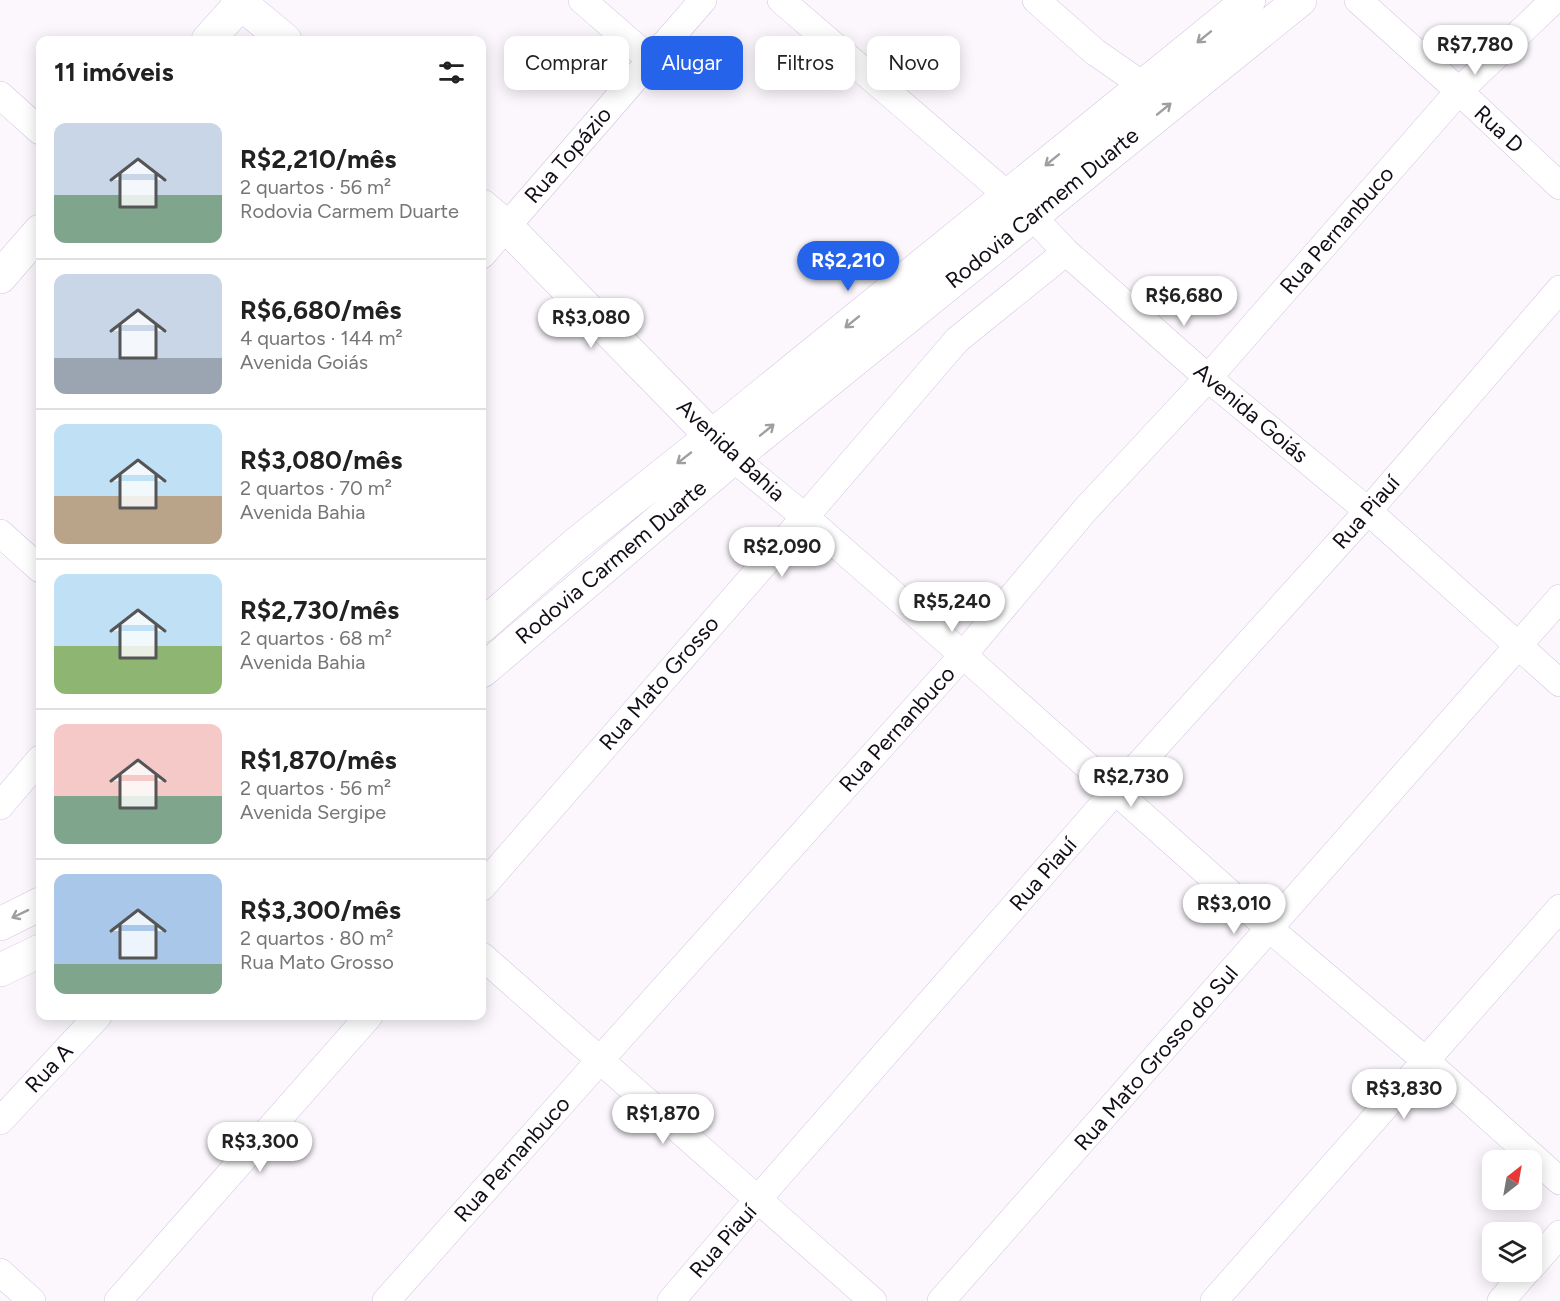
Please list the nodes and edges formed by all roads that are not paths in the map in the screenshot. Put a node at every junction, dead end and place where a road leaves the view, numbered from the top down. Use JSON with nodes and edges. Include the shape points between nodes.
{"nodes":[{"id":1,"x":582,"y":0,"type":"edge"},
{"id":2,"x":703,"y":0,"type":"edge"},
{"id":3,"x":782,"y":0,"type":"edge"},
{"id":4,"x":1036,"y":0,"type":"edge"},
{"id":5,"x":1249,"y":0,"type":"edge"},
{"id":6,"x":1300,"y":0,"type":"edge"},
{"id":7,"x":1358,"y":0,"type":"edge"},
{"id":8,"x":1554,"y":0,"type":"edge"},
{"id":9,"x":240,"y":1,"type":"edge"},
{"id":10,"x":211,"y":36,"type":"edge"},
{"id":11,"x":280,"y":36,"type":"edge"},
{"id":12,"x":671,"y":36,"type":"edge"},
{"id":13,"x":641,"y":51,"type":"edge"},
{"id":14,"x":641,"y":70,"type":"edge"},
{"id":15,"x":1144,"y":86,"type":"junction"},
{"id":16,"x":1459,"y":91,"type":"junction"},
{"id":17,"x":0,"y":95,"type":"edge"},
{"id":18,"x":36,"y":127,"type":"edge"},
{"id":19,"x":1560,"y":186,"type":"edge"},
{"id":20,"x":1008,"y":195,"type":"junction"},
{"id":21,"x":486,"y":209,"type":"edge"},
{"id":22,"x":1033,"y":217,"type":"junction"},
{"id":23,"x":507,"y":227,"type":"junction"},
{"id":24,"x":36,"y":236,"type":"edge"},
{"id":25,"x":486,"y":251,"type":"edge"},
{"id":26,"x":1066,"y":252,"type":"junction"},
{"id":27,"x":0,"y":277,"type":"edge"},
{"id":28,"x":1560,"y":289,"type":"edge"},
{"id":29,"x":1208,"y":378,"type":"junction"},
{"id":30,"x":722,"y":447,"type":"junction"},
{"id":31,"x":1368,"y":511,"type":"junction"},
{"id":32,"x":805,"y":517,"type":"junction"},
{"id":33,"x":0,"y":533,"type":"edge"},
{"id":34,"x":36,"y":564,"type":"edge"},
{"id":35,"x":1560,"y":598,"type":"edge"},
{"id":36,"x":486,"y":623,"type":"edge"},
{"id":37,"x":1518,"y":645,"type":"junction"},
{"id":38,"x":963,"y":655,"type":"junction"},
{"id":39,"x":486,"y":667,"type":"edge"},
{"id":40,"x":1560,"y":683,"type":"edge"},
{"id":41,"x":36,"y":764,"type":"edge"},
{"id":42,"x":1116,"y":790,"type":"junction"},
{"id":43,"x":0,"y":806,"type":"edge"},
{"id":44,"x":486,"y":882,"type":"edge"},
{"id":45,"x":36,"y":906,"type":"edge"},
{"id":46,"x":1560,"y":908,"type":"edge"},
{"id":47,"x":0,"y":924,"type":"edge"},
{"id":48,"x":1270,"y":929,"type":"junction"},
{"id":49,"x":36,"y":953,"type":"edge"},
{"id":50,"x":486,"y":960,"type":"edge"},
{"id":51,"x":0,"y":970,"type":"edge"},
{"id":52,"x":94,"y":1020,"type":"edge"},
{"id":53,"x":365,"y":1020,"type":"edge"},
{"id":54,"x":600,"y":1060,"type":"junction"},
{"id":55,"x":1426,"y":1061,"type":"junction"},
{"id":56,"x":0,"y":1121,"type":"edge"},
{"id":57,"x":1560,"y":1181,"type":"edge"},
{"id":58,"x":758,"y":1199,"type":"junction"},
{"id":59,"x":1560,"y":1234,"type":"edge"},
{"id":60,"x":1542,"y":1255,"type":"edge"},
{"id":61,"x":0,"y":1272,"type":"edge"},
{"id":62,"x":1517,"y":1282,"type":"edge"},
{"id":63,"x":32,"y":1301,"type":"edge"},
{"id":64,"x":118,"y":1301,"type":"edge"},
{"id":65,"x":386,"y":1301,"type":"edge"},
{"id":66,"x":671,"y":1301,"type":"edge"},
{"id":67,"x":873,"y":1301,"type":"edge"},
{"id":68,"x":941,"y":1301,"type":"edge"},
{"id":69,"x":1214,"y":1301,"type":"edge"},
{"id":70,"x":1501,"y":1301,"type":"edge"}],
"edges":[{"from":1,"to":13,"type":"street"},
{"from":2,"to":12,"type":"street","name":"Rua Topázio"},
{"from":3,"to":20,"type":"street","name":"Avenida Goiás"},
{"from":4,"to":15,"type":"street","via":[[1095,52]]},
{"from":5,"to":15,"type":"street","name":"Rodovia Carmem Duarte","one_way":true},
{"from":22,"to":6,"type":"street","name":"Rodovia Carmem Duarte","one_way":true},
{"from":7,"to":16,"type":"street","name":"Rua D"},
{"from":8,"to":16,"type":"street","name":"Rua Pernanbuco"},
{"from":9,"to":10,"type":"street"},
{"from":9,"to":11,"type":"street"},
{"from":14,"to":23,"type":"street","name":"Rua Topázio"},
{"from":15,"to":20,"type":"street","name":"Rodovia Carmem Duarte","one_way":true},
{"from":16,"to":19,"type":"street","name":"Rua D"},
{"from":16,"to":29,"type":"street","name":"Rua Pernanbuco"},
{"from":17,"to":18,"type":"street"},
{"from":20,"to":22,"type":"street","name":"Avenida Goiás"},
{"from":20,"to":30,"type":"street","name":"Rodovia Carmem Duarte","one_way":true},
{"from":21,"to":23,"type":"street","name":"Avenida Bahia"},
{"from":22,"to":26,"type":"street","name":"Avenida Goiás"},
{"from":30,"to":22,"type":"street","name":"Rodovia Carmem Duarte","one_way":true},
{"from":23,"to":25,"type":"street","name":"Rua Topázio"},
{"from":23,"to":30,"type":"street","name":"Avenida Bahia"},
{"from":24,"to":27,"type":"street"},
{"from":26,"to":29,"type":"street","name":"Avenida Goiás"},
{"from":26,"to":32,"type":"street","name":"Rua Mato Grosso","via":[[957,340]]},
{"from":28,"to":31,"type":"street","name":"Rua Piauí"},
{"from":29,"to":31,"type":"street","name":"Avenida Goiás"},
{"from":29,"to":38,"type":"street","name":"Rua Pernanbuco","via":[[1085,510]]},
{"from":30,"to":32,"type":"street","name":"Avenida Bahia"},
{"from":30,"to":36,"type":"street","name":"Rodovia Carmem Duarte","one_way":true,"via":[[576,544]]},
{"from":30,"to":39,"type":"street","name":"Rodovia Carmem Duarte"},
{"from":31,"to":37,"type":"street","name":"Avenida Goiás"},
{"from":31,"to":42,"type":"street","name":"Rua Piauí"},
{"from":32,"to":38,"type":"street","name":"Avenida Bahia"},
{"from":32,"to":44,"type":"street","name":"Rua Mato Grosso"},
{"from":33,"to":34,"type":"street"},
{"from":35,"to":37,"type":"street","name":"Rua Mato Grosso do Sul"},
{"from":37,"to":40,"type":"street","name":"Avenida Goiás"},
{"from":37,"to":48,"type":"street","name":"Rua Mato Grosso do Sul"},
{"from":38,"to":42,"type":"street","name":"Avenida Bahia"},
{"from":38,"to":54,"type":"street","name":"Rua Pernanbuco"},
{"from":41,"to":43,"type":"street"},
{"from":42,"to":48,"type":"street","name":"Avenida Bahia"},
{"from":42,"to":58,"type":"street","name":"Rua Piauí"},
{"from":45,"to":47,"type":"street","one_way":true},
{"from":46,"to":55,"type":"street"},
{"from":48,"to":55,"type":"street","name":"Avenida Bahia"},
{"from":48,"to":68,"type":"street","name":"Rua Mato Grosso do Sul"},
{"from":49,"to":51,"type":"street"},
{"from":50,"to":54,"type":"street"},
{"from":52,"to":56,"type":"street","name":"Rua A"},
{"from":53,"to":64,"type":"street"},
{"from":54,"to":58,"type":"street"},
{"from":54,"to":65,"type":"street","name":"Rua Pernanbuco"},
{"from":55,"to":57,"type":"street","name":"Avenida Bahia"},
{"from":55,"to":69,"type":"street"},
{"from":58,"to":66,"type":"street","name":"Rua Piauí"},
{"from":58,"to":67,"type":"street"},
{"from":59,"to":60,"type":"street"},
{"from":61,"to":63,"type":"street"},
{"from":62,"to":70,"type":"street"}]}
